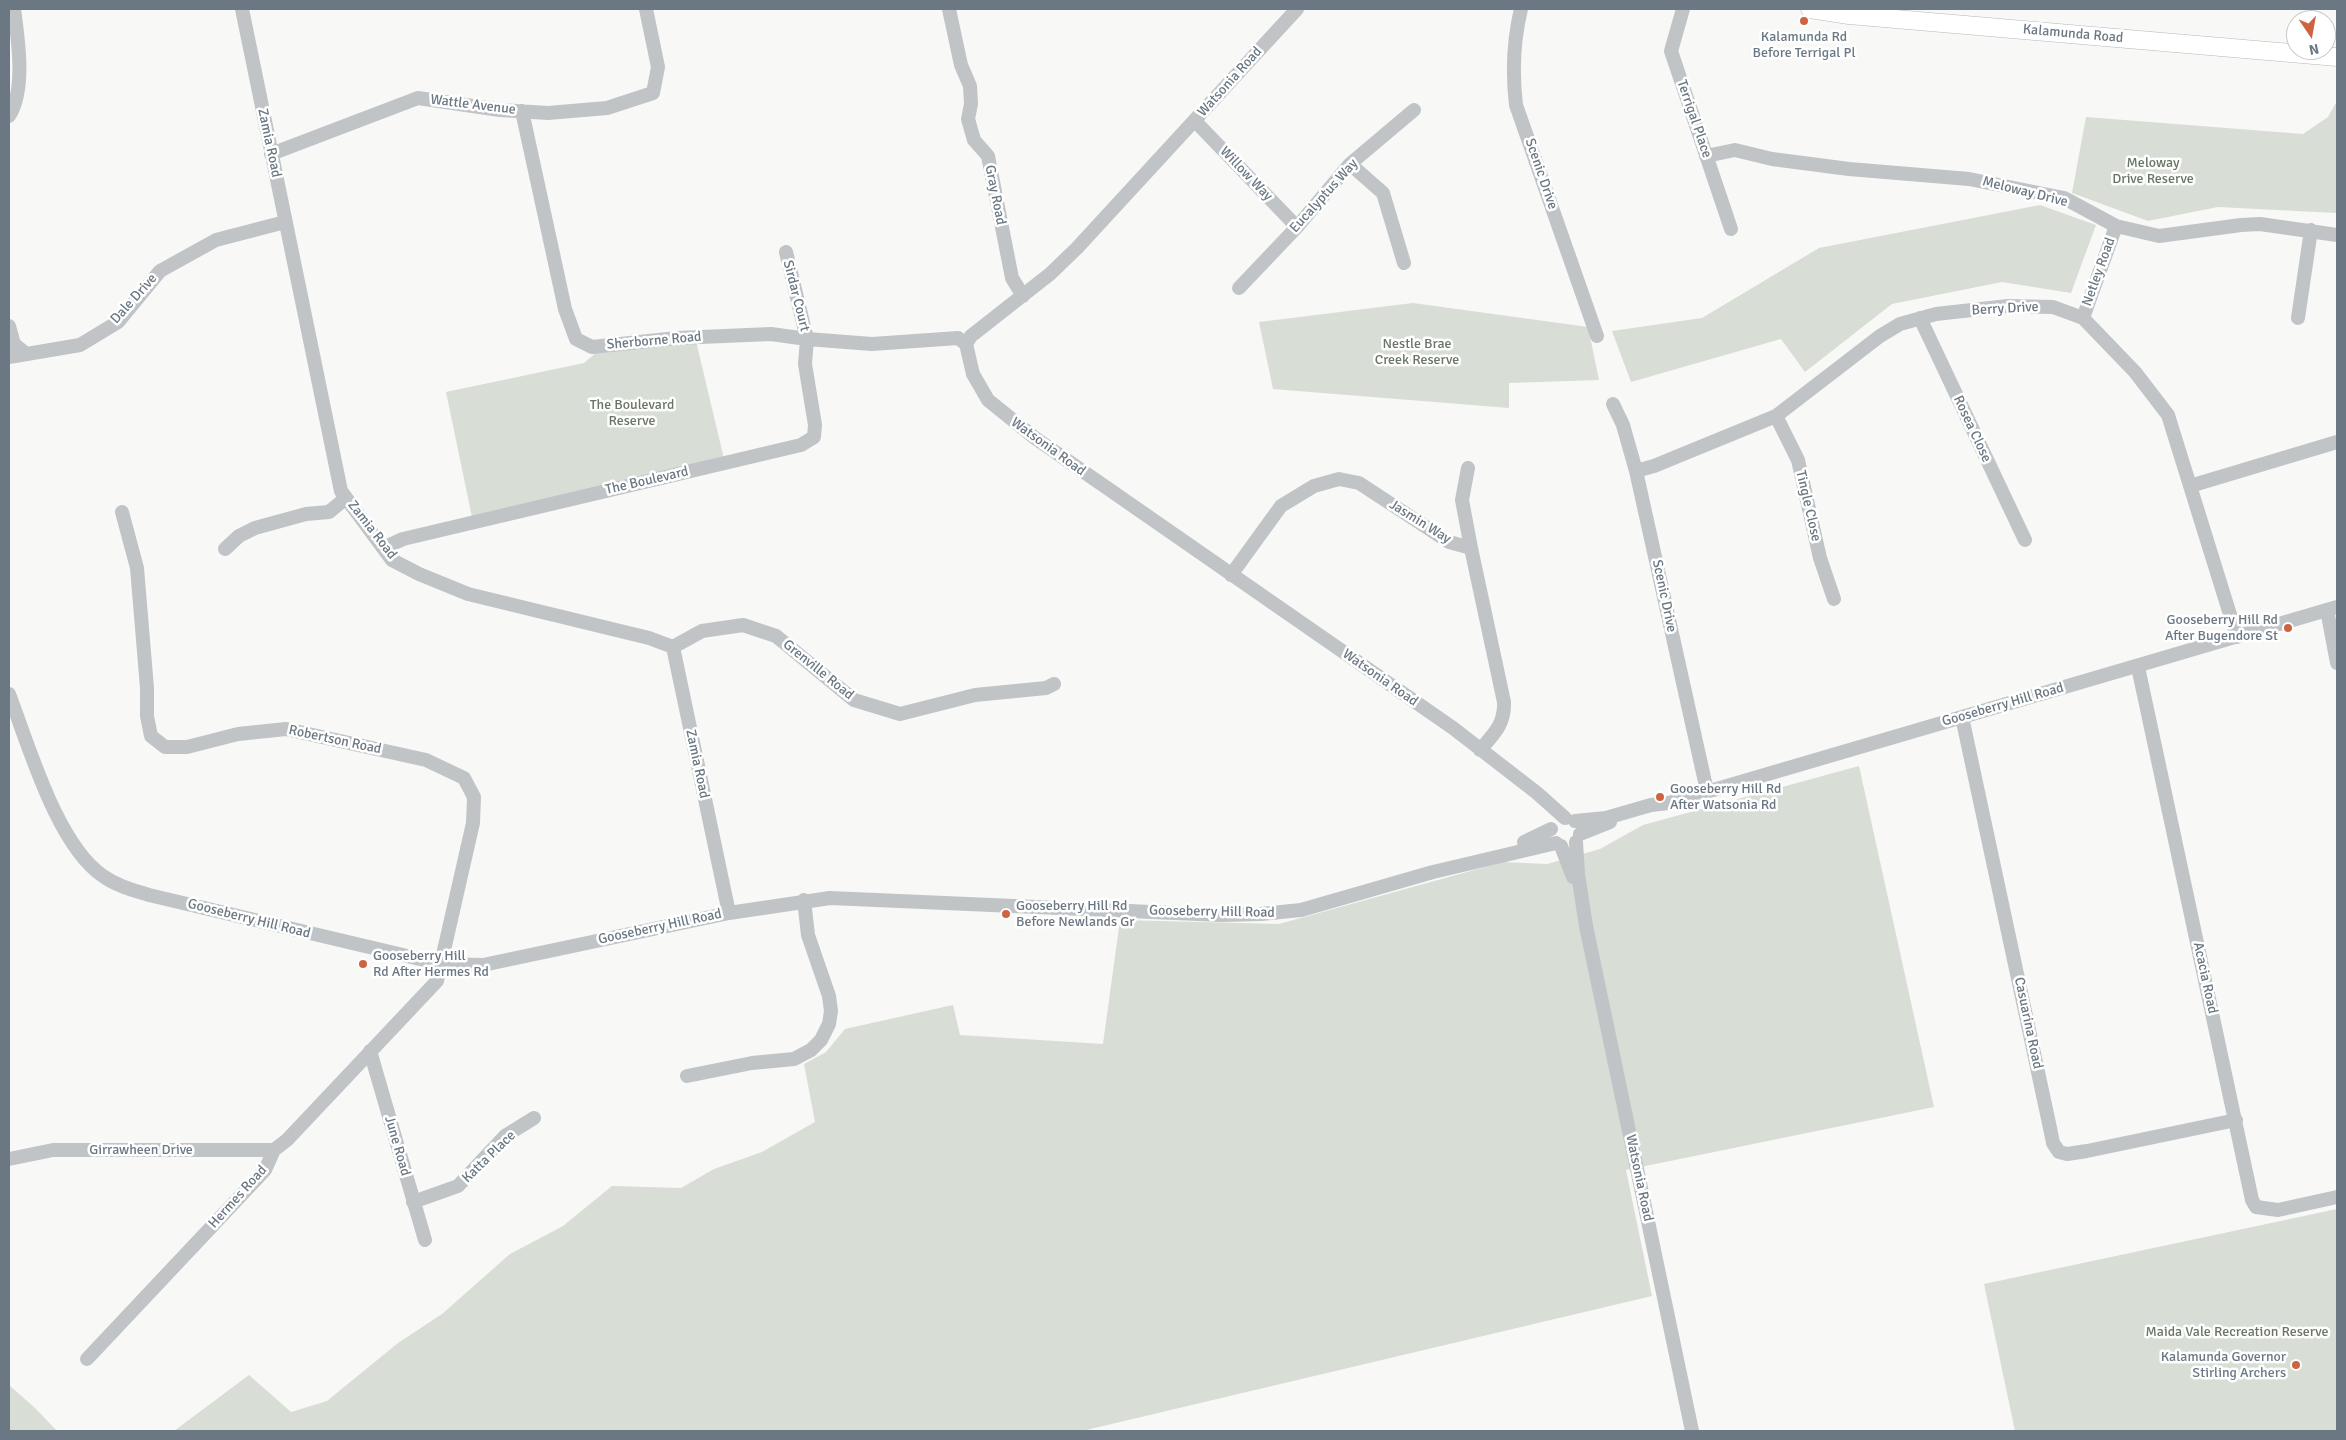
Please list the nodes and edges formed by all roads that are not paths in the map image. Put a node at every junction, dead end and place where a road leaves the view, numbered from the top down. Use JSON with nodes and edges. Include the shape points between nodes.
{"nodes":[{"id":1,"x":14,"y":9,"type":"edge"},
{"id":2,"x":242,"y":9,"type":"edge"},
{"id":3,"x":646,"y":9,"type":"edge"},
{"id":4,"x":949,"y":9,"type":"edge"},
{"id":5,"x":1297,"y":9,"type":"edge"},
{"id":6,"x":1521,"y":9,"type":"edge"},
{"id":7,"x":1683,"y":9,"type":"edge"},
{"id":8,"x":1810,"y":9,"type":"edge"},
{"id":9,"x":2337,"y":57,"type":"edge"},
{"id":10,"x":1414,"y":110,"type":"dead end"},
{"id":11,"x":522,"y":111,"type":"junction"},
{"id":12,"x":9,"y":116,"type":"edge"},
{"id":13,"x":1195,"y":121,"type":"junction"},
{"id":14,"x":271,"y":154,"type":"junction"},
{"id":15,"x":1706,"y":156,"type":"junction"},
{"id":16,"x":1350,"y":164,"type":"junction"},
{"id":17,"x":286,"y":222,"type":"junction"},
{"id":18,"x":2116,"y":226,"type":"junction"},
{"id":19,"x":1296,"y":227,"type":"junction"},
{"id":20,"x":1731,"y":229,"type":"dead end"},
{"id":21,"x":2310,"y":230,"type":"junction"},
{"id":22,"x":2337,"y":235,"type":"edge"},
{"id":23,"x":786,"y":252,"type":"dead end"},
{"id":24,"x":1404,"y":264,"type":"dead end"},
{"id":25,"x":1239,"y":288,"type":"dead end"},
{"id":26,"x":1024,"y":296,"type":"junction"},
{"id":27,"x":1920,"y":318,"type":"junction"},
{"id":28,"x":2083,"y":318,"type":"junction"},
{"id":29,"x":2298,"y":318,"type":"dead end"},
{"id":30,"x":9,"y":326,"type":"edge"},
{"id":31,"x":1597,"y":336,"type":"dead end"},
{"id":32,"x":807,"y":340,"type":"junction"},
{"id":33,"x":966,"y":344,"type":"junction"},
{"id":34,"x":26,"y":354,"type":"junction"},
{"id":35,"x":9,"y":357,"type":"edge"},
{"id":36,"x":1613,"y":404,"type":"dead end"},
{"id":37,"x":1776,"y":416,"type":"junction"},
{"id":38,"x":2337,"y":442,"type":"edge"},
{"id":39,"x":1468,"y":468,"type":"dead end"},
{"id":40,"x":1636,"y":472,"type":"junction"},
{"id":41,"x":2190,"y":486,"type":"junction"},
{"id":42,"x":346,"y":498,"type":"junction"},
{"id":43,"x":122,"y":512,"type":"dead end"},
{"id":44,"x":2025,"y":540,"type":"dead end"},
{"id":45,"x":383,"y":548,"type":"junction"},
{"id":46,"x":1471,"y":548,"type":"junction"},
{"id":47,"x":225,"y":549,"type":"dead end"},
{"id":48,"x":1231,"y":575,"type":"junction"},
{"id":49,"x":1834,"y":599,"type":"dead end"},
{"id":50,"x":2332,"y":609,"type":"edge"},
{"id":51,"x":2237,"y":637,"type":"junction"},
{"id":52,"x":673,"y":647,"type":"junction"},
{"id":53,"x":2337,"y":663,"type":"edge"},
{"id":54,"x":2138,"y":667,"type":"junction"},
{"id":55,"x":1054,"y":684,"type":"dead end"},
{"id":56,"x":9,"y":694,"type":"edge"},
{"id":57,"x":1962,"y":717,"type":"junction"},
{"id":58,"x":1480,"y":750,"type":"junction"},
{"id":59,"x":1707,"y":791,"type":"junction"},
{"id":60,"x":1544,"y":800,"type":"junction"},
{"id":61,"x":1552,"y":828,"type":"junction"},
{"id":62,"x":1574,"y":829,"type":"junction"},
{"id":63,"x":1558,"y":845,"type":"junction"},
{"id":64,"x":1433,"y":872,"type":"junction"},
{"id":65,"x":804,"y":900,"type":"junction"},
{"id":66,"x":729,"y":913,"type":"junction"},
{"id":67,"x":1586,"y":926,"type":"junction"},
{"id":68,"x":441,"y":964,"type":"junction"},
{"id":69,"x":370,"y":1051,"type":"junction"},
{"id":70,"x":687,"y":1076,"type":"dead end"},
{"id":71,"x":534,"y":1118,"type":"dead end"},
{"id":72,"x":2236,"y":1120,"type":"junction"},
{"id":73,"x":274,"y":1150,"type":"junction"},
{"id":74,"x":9,"y":1159,"type":"edge"},
{"id":75,"x":2337,"y":1197,"type":"edge"},
{"id":76,"x":413,"y":1202,"type":"junction"},
{"id":77,"x":425,"y":1240,"type":"dead end"},
{"id":78,"x":87,"y":1359,"type":"dead end"},
{"id":79,"x":1692,"y":1431,"type":"edge"}],
"edges":[{"from":1,"to":12,"type":"street","via":[[19,45],[16,104]]},
{"from":2,"to":14,"type":"street","name":"Zamia Road"},
{"from":3,"to":11,"type":"street","name":"Wattle Avenue","via":[[658,67],[653,93],[608,108],[548,113]]},
{"from":4,"to":26,"type":"street","name":"Gray Road","via":[[961,65],[970,86],[968,119],[974,140],[988,156],[1012,278]]},
{"from":5,"to":13,"type":"street","name":"Watsonia Road"},
{"from":6,"to":31,"type":"street","name":"Scenic Drive","via":[[1514,44],[1516,105]]},
{"from":7,"to":15,"type":"street","name":"Terrigal Place","via":[[1671,51]]},
{"from":8,"to":9,"type":"main road","name":"Kalamunda Road"},
{"from":10,"to":16,"type":"street","name":"Eucalyptus Way"},
{"from":11,"to":14,"type":"street","name":"Wattle Avenue","via":[[418,98]]},
{"from":11,"to":32,"type":"street","name":"Sherborne Road","via":[[565,309],[576,339],[592,347],[676,338],[771,334]]},
{"from":13,"to":19,"type":"street","name":"Willow Way"},
{"from":13,"to":26,"type":"street","name":"Watsonia Road","via":[[1077,248]]},
{"from":14,"to":17,"type":"street","name":"Zamia Road"},
{"from":15,"to":18,"type":"street","name":"Meloway Drive","via":[[1735,150],[1830,167],[1969,178],[2064,198]]},
{"from":15,"to":20,"type":"street","name":"Terrigal Place"},
{"from":16,"to":19,"type":"street","name":"Eucalyptus Way"},
{"from":16,"to":24,"type":"street","via":[[1383,193]]},
{"from":17,"to":34,"type":"street","name":"Dale Drive","via":[[216,240],[160,271],[118,322],[80,345]]},
{"from":17,"to":42,"type":"street","name":"Zamia Road","via":[[341,490]]},
{"from":18,"to":21,"type":"street","name":"Meloway Drive","via":[[2159,236],[2241,224]]},
{"from":18,"to":28,"type":"street","name":"Netley Road"},
{"from":19,"to":25,"type":"street","name":"Eucalyptus Way"},
{"from":21,"to":22,"type":"street","name":"Meloway Drive"},
{"from":21,"to":29,"type":"street"},
{"from":23,"to":32,"type":"street","name":"Sirdar Court"},
{"from":26,"to":33,"type":"street","name":"Watsonia Road","via":[[982,325]]},
{"from":27,"to":28,"type":"street","name":"Berry Drive","via":[[2008,306],[2053,307]]},
{"from":27,"to":37,"type":"street","name":"Berry Drive","via":[[1900,324],[1880,336]]},
{"from":27,"to":44,"type":"street","name":"Rosea Close"},
{"from":28,"to":41,"type":"street","name":"Berry Drive","via":[[2135,372],[2168,415]]},
{"from":30,"to":34,"type":"street","via":[[14,344]]},
{"from":32,"to":33,"type":"street","name":"Sherborne Road","via":[[872,344],[958,338]]},
{"from":32,"to":45,"type":"street","name":"The Boulevard","via":[[805,364],[814,437],[801,445],[402,539]]},
{"from":33,"to":48,"type":"street","name":"Watsonia Road","via":[[973,374],[988,400],[1006,416]]},
{"from":34,"to":35,"type":"street","name":"Dale Drive"},
{"from":36,"to":40,"type":"street","name":"Scenic Drive","via":[[1623,425]]},
{"from":37,"to":40,"type":"street","name":"Berry Drive"},
{"from":37,"to":49,"type":"street","name":"Tingle Close","via":[[1798,460],[1820,558]]},
{"from":38,"to":41,"type":"street"},
{"from":39,"to":46,"type":"street","via":[[1462,500]]},
{"from":40,"to":59,"type":"street","name":"Scenic Drive"},
{"from":41,"to":51,"type":"street","name":"Berry Drive"},
{"from":42,"to":45,"type":"street","name":"Zamia Road"},
{"from":42,"to":47,"type":"street","via":[[329,512],[306,514],[254,528]]},
{"from":43,"to":68,"type":"street","name":"Robertson Road","via":[[137,568],[147,716],[151,736],[165,747],[187,747],[238,734],[286,729],[426,760],[464,778],[474,798],[474,823]]},
{"from":45,"to":52,"type":"street","name":"Zamia Road","via":[[392,560],[468,594],[649,638]]},
{"from":46,"to":48,"type":"street","name":"Jasmin Way","via":[[1449,542],[1359,483],[1339,479],[1314,486],[1282,506]]},
{"from":46,"to":58,"type":"street","via":[[1504,702],[1504,716]]},
{"from":48,"to":58,"type":"street","name":"Watsonia Road"},
{"from":50,"to":51,"type":"street","name":"Gooseberry Hill Road"},
{"from":50,"to":53,"type":"street"},
{"from":51,"to":54,"type":"street","name":"Gooseberry Hill Road"},
{"from":52,"to":55,"type":"street","name":"Grenville Road","via":[[702,631],[742,625],[776,636],[854,700],[900,714],[975,695],[1046,688]]},
{"from":52,"to":66,"type":"street","name":"Zamia Road"},
{"from":54,"to":57,"type":"street","name":"Gooseberry Hill Road"},
{"from":54,"to":72,"type":"street","name":"Acacia Road"},
{"from":56,"to":68,"type":"street","name":"Gooseberry Hill Road","via":[[64,830],[87,862],[102,876],[117,885],[149,895]]},
{"from":57,"to":59,"type":"street","name":"Gooseberry Hill Road"},
{"from":57,"to":72,"type":"street","name":"Casuarina Road","via":[[2053,1143],[2059,1152],[2087,1151]]},
{"from":58,"to":60,"type":"street","name":"Watsonia Road"},
{"from":59,"to":62,"type":"street","name":"Gooseberry Hill Road"},
{"from":60,"to":61,"type":"street"},
{"from":60,"to":62,"type":"street","name":"Watsonia Road"},
{"from":61,"to":62,"type":"street","name":"Gooseberry Hill Road","via":[[1555,822]]},
{"from":61,"to":63,"type":"street","name":"Watsonia Road","via":[[1552,837]]},
{"from":61,"to":64,"type":"street","name":"Gooseberry Hill Road","via":[[1532,839],[1471,856]]},
{"from":62,"to":63,"type":"street","name":"Gooseberry Hill Road","via":[[1569,847]]},
{"from":62,"to":67,"type":"street","name":"Watsonia Road"},
{"from":63,"to":64,"type":"street","name":"Gooseberry Hill Road"},
{"from":63,"to":67,"type":"street","name":"Watsonia Road","via":[[1571,868]]},
{"from":64,"to":65,"type":"street","name":"Gooseberry Hill Road","via":[[1301,910],[1248,915],[852,898]]},
{"from":65,"to":66,"type":"street","name":"Gooseberry Hill Road"},
{"from":65,"to":70,"type":"street","via":[[808,935],[831,1011],[821,1040],[794,1059],[752,1063]]},
{"from":66,"to":68,"type":"street","name":"Gooseberry Hill Road","via":[[483,965]]},
{"from":67,"to":79,"type":"street","name":"Watsonia Road"},
{"from":68,"to":69,"type":"street","name":"Hermes Road","via":[[432,988]]},
{"from":69,"to":73,"type":"street","name":"Hermes Road"},
{"from":69,"to":76,"type":"street","name":"June Road"},
{"from":71,"to":76,"type":"street","name":"Katta Place","via":[[505,1136],[458,1186]]},
{"from":72,"to":75,"type":"street","name":"Acacia Road","via":[[2256,1207],[2278,1210]]},
{"from":73,"to":74,"type":"street","name":"Girrawheen Drive","via":[[53,1150]]},
{"from":73,"to":78,"type":"street","name":"Hermes Road","via":[[265,1170]]},
{"from":76,"to":77,"type":"street","name":"June Road"}]}
